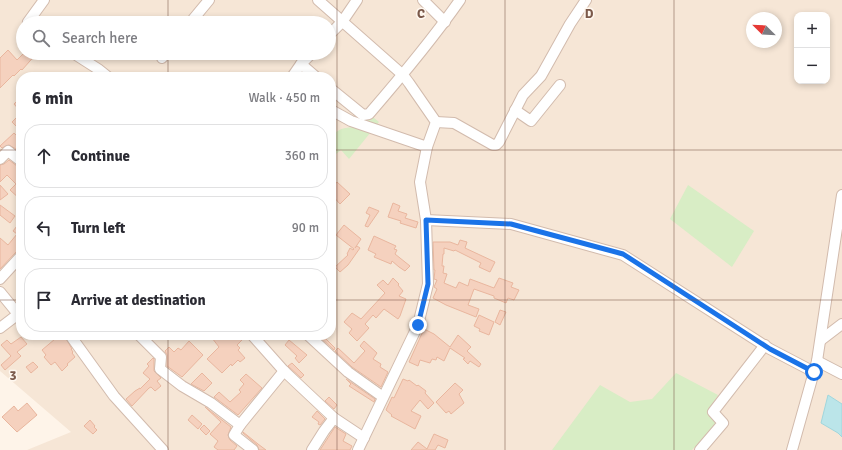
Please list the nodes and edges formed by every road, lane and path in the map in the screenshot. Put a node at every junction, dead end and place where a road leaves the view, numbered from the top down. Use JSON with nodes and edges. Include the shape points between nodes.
{"nodes":[{"id":1,"x":44,"y":0,"type":"edge"},
{"id":2,"x":209,"y":0,"type":"edge"},
{"id":3,"x":318,"y":0,"type":"edge"},
{"id":4,"x":357,"y":0,"type":"edge"},
{"id":5,"x":423,"y":0,"type":"edge"},
{"id":6,"x":460,"y":0,"type":"edge"},
{"id":7,"x":586,"y":0,"type":"edge"},
{"id":8,"x":32,"y":16,"type":"edge"},
{"id":9,"x":196,"y":16,"type":"edge"},
{"id":10,"x":335,"y":16,"type":"edge"},
{"id":11,"x":336,"y":16,"type":"edge"},
{"id":12,"x":342,"y":22,"type":"junction"},
{"id":13,"x":445,"y":22,"type":"junction"},
{"id":14,"x":336,"y":28,"type":"edge"},
{"id":15,"x":84,"y":60,"type":"edge"},
{"id":16,"x":305,"y":60,"type":"edge"},
{"id":17,"x":301,"y":64,"type":"junction"},
{"id":18,"x":102,"y":72,"type":"edge"},
{"id":19,"x":295,"y":72,"type":"edge"},
{"id":20,"x":310,"y":72,"type":"edge"},
{"id":21,"x":403,"y":75,"type":"junction"},
{"id":22,"x":560,"y":84,"type":"dead end"},
{"id":23,"x":336,"y":93,"type":"edge"},
{"id":24,"x":515,"y":110,"type":"junction"},
{"id":25,"x":336,"y":113,"type":"edge"},
{"id":26,"x":436,"y":122,"type":"junction"},
{"id":27,"x":427,"y":147,"type":"junction"},
{"id":28,"x":16,"y":157,"type":"edge"},
{"id":29,"x":0,"y":159,"type":"edge"},
{"id":30,"x":842,"y":195,"type":"edge"},
{"id":31,"x":426,"y":220,"type":"junction"},
{"id":32,"x":16,"y":261,"type":"edge"},
{"id":33,"x":0,"y":279,"type":"edge"},
{"id":34,"x":0,"y":292,"type":"edge"},
{"id":35,"x":16,"y":309,"type":"edge"},
{"id":36,"x":16,"y":316,"type":"edge"},
{"id":37,"x":842,"y":324,"type":"edge"},
{"id":38,"x":0,"y":328,"type":"edge"},
{"id":39,"x":74,"y":340,"type":"edge"},
{"id":40,"x":144,"y":340,"type":"edge"},
{"id":41,"x":256,"y":340,"type":"edge"},
{"id":42,"x":313,"y":340,"type":"edge"},
{"id":43,"x":821,"y":340,"type":"junction"},
{"id":44,"x":765,"y":346,"type":"junction"},
{"id":45,"x":816,"y":361,"type":"junction"},
{"id":46,"x":284,"y":371,"type":"junction"},
{"id":47,"x":814,"y":372,"type":"junction"},
{"id":48,"x":842,"y":374,"type":"edge"},
{"id":49,"x":383,"y":397,"type":"junction"},
{"id":50,"x":334,"y":418,"type":"junction"},
{"id":51,"x":240,"y":425,"type":"junction"},
{"id":52,"x":364,"y":438,"type":"junction"},
{"id":53,"x":163,"y":450,"type":"edge"},
{"id":54,"x":253,"y":450,"type":"edge"},
{"id":55,"x":312,"y":450,"type":"edge"},
{"id":56,"x":358,"y":450,"type":"edge"},
{"id":57,"x":700,"y":450,"type":"edge"},
{"id":58,"x":792,"y":450,"type":"edge"}],
"edges":[{"from":1,"to":8,"type":"street"},
{"from":2,"to":9,"type":"street"},
{"from":3,"to":10,"type":"street"},
{"from":4,"to":12,"type":"street"},
{"from":5,"to":13,"type":"street"},
{"from":6,"to":13,"type":"street"},
{"from":7,"to":24,"type":"street","via":[[548,66],[523,95]]},
{"from":11,"to":12,"type":"street"},
{"from":12,"to":14,"type":"street"},
{"from":12,"to":21,"type":"street"},
{"from":13,"to":21,"type":"street"},
{"from":15,"to":18,"type":"street"},
{"from":16,"to":17,"type":"street"},
{"from":17,"to":19,"type":"street"},
{"from":17,"to":20,"type":"street"},
{"from":21,"to":23,"type":"street","via":[[366,115]]},
{"from":21,"to":26,"type":"street"},
{"from":22,"to":24,"type":"street","via":[[531,121]]},
{"from":24,"to":26,"type":"street","via":[[496,145],[454,122]]},
{"from":25,"to":27,"type":"street","via":[[350,121]]},
{"from":26,"to":27,"type":"street"},
{"from":27,"to":31,"type":"street","via":[[420,182]]},
{"from":28,"to":29,"type":"street","via":[[8,151]]},
{"from":30,"to":43,"type":"street"},
{"from":31,"to":44,"type":"street","via":[[511,224],[623,254]]},
{"from":31,"to":49,"type":"street","via":[[428,284],[418,325]]},
{"from":32,"to":33,"type":"street"},
{"from":34,"to":35,"type":"street"},
{"from":36,"to":38,"type":"street"},
{"from":37,"to":43,"type":"street"},
{"from":39,"to":53,"type":"street","via":[[114,396]]},
{"from":40,"to":51,"type":"street","via":[[161,358],[160,369]]},
{"from":41,"to":46,"type":"street"},
{"from":42,"to":49,"type":"street","via":[[348,372]]},
{"from":43,"to":45,"type":"street"},
{"from":44,"to":47,"type":"street"},
{"from":44,"to":57,"type":"street","via":[[713,412],[723,423]]},
{"from":45,"to":47,"type":"street"},
{"from":45,"to":48,"type":"street"},
{"from":46,"to":50,"type":"street"},
{"from":46,"to":51,"type":"street"},
{"from":47,"to":58,"type":"street"},
{"from":49,"to":52,"type":"street"},
{"from":50,"to":52,"type":"street"},
{"from":50,"to":55,"type":"street"},
{"from":51,"to":54,"type":"street","via":[[234,434]]},
{"from":52,"to":56,"type":"street"}]}
